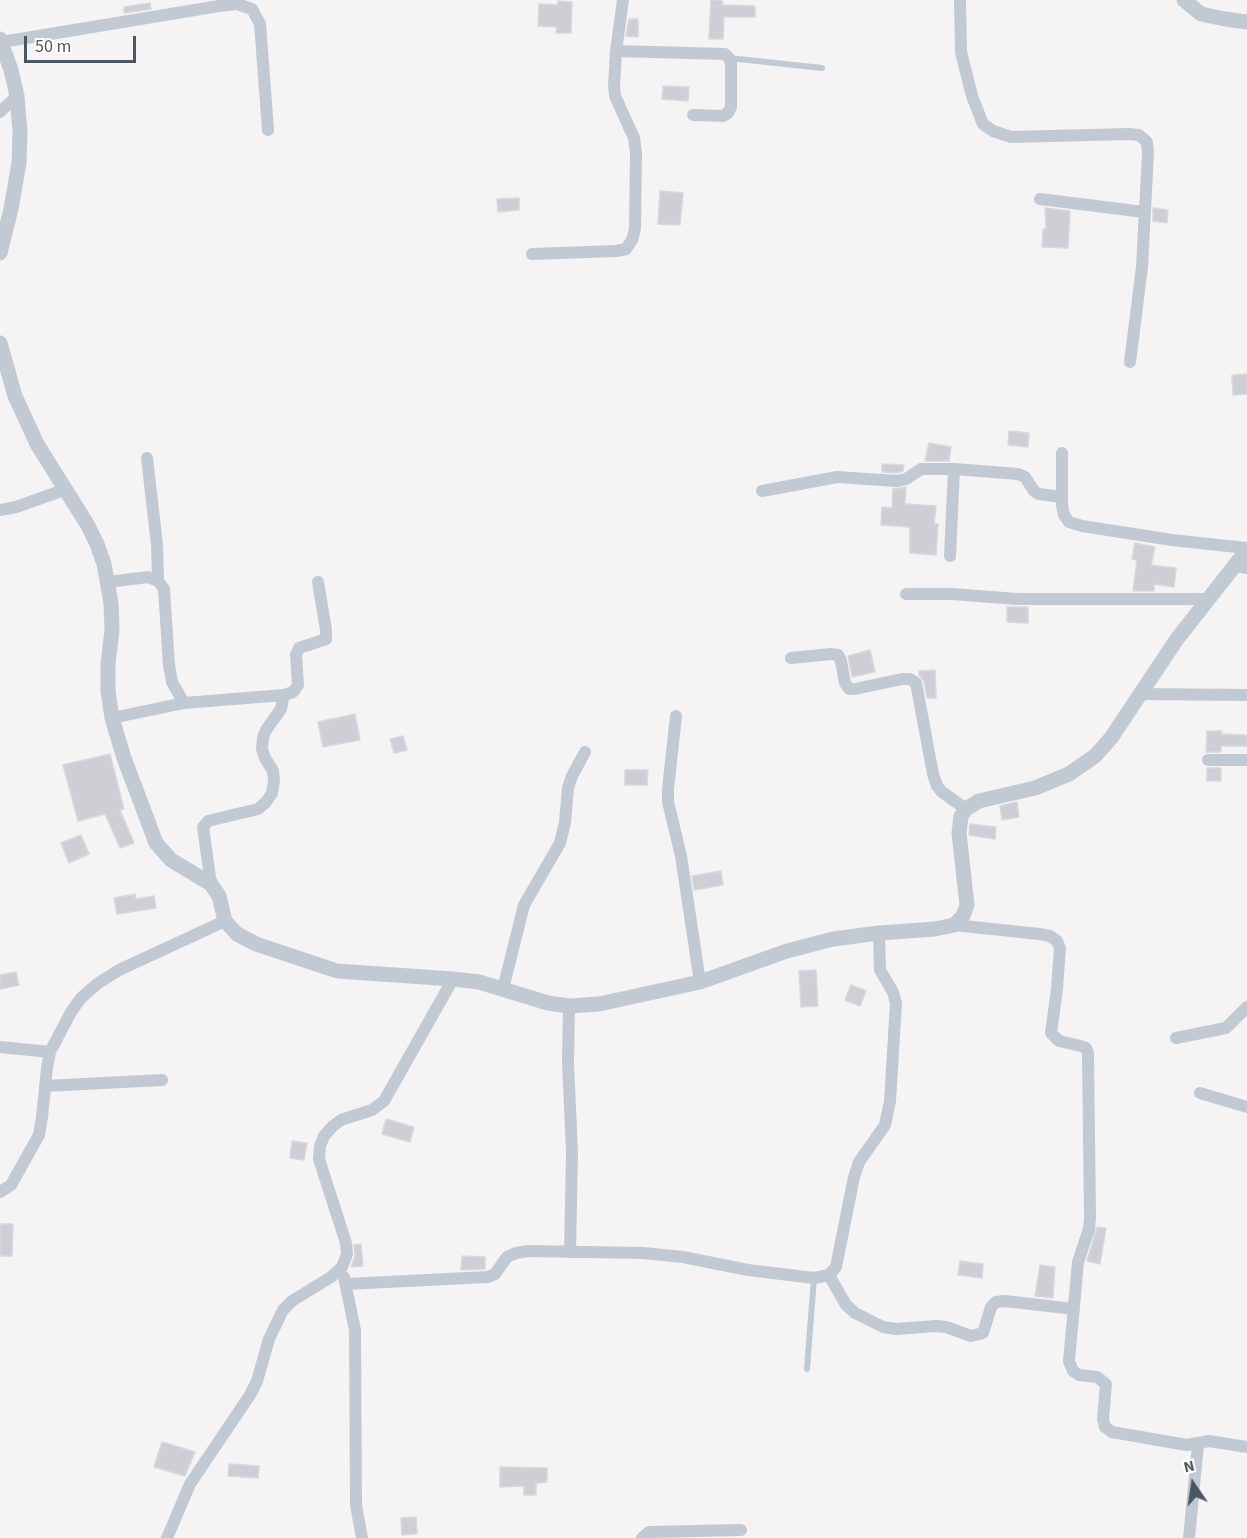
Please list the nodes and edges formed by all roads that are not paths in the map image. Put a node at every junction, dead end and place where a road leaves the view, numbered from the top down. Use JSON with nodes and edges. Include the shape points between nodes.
{"nodes":[{"id":1,"x":623,"y":0,"type":"edge"},
{"id":2,"x":960,"y":0,"type":"edge"},
{"id":3,"x":1184,"y":0,"type":"edge"},
{"id":4,"x":1247,"y":22,"type":"edge"},
{"id":5,"x":1,"y":40,"type":"edge"},
{"id":6,"x":615,"y":51,"type":"junction"},
{"id":7,"x":729,"y":58,"type":"junction"},
{"id":8,"x":822,"y":68,"type":"dead end"},
{"id":9,"x":17,"y":96,"type":"junction"},
{"id":10,"x":0,"y":112,"type":"edge"},
{"id":11,"x":693,"y":115,"type":"dead end"},
{"id":12,"x":268,"y":130,"type":"dead end"},
{"id":13,"x":1040,"y":199,"type":"dead end"},
{"id":14,"x":1144,"y":212,"type":"junction"},
{"id":15,"x":0,"y":253,"type":"edge"},
{"id":16,"x":532,"y":254,"type":"dead end"},
{"id":17,"x":1,"y":352,"type":"edge"},
{"id":18,"x":1130,"y":362,"type":"dead end"},
{"id":19,"x":1062,"y":453,"type":"dead end"},
{"id":20,"x":147,"y":458,"type":"dead end"},
{"id":21,"x":954,"y":469,"type":"junction"},
{"id":22,"x":64,"y":490,"type":"junction"},
{"id":23,"x":762,"y":491,"type":"dead end"},
{"id":24,"x":1062,"y":496,"type":"junction"},
{"id":25,"x":0,"y":510,"type":"edge"},
{"id":26,"x":1247,"y":549,"type":"edge"},
{"id":27,"x":950,"y":556,"type":"dead end"},
{"id":28,"x":1241,"y":567,"type":"edge"},
{"id":29,"x":158,"y":581,"type":"junction"},
{"id":30,"x":108,"y":582,"type":"junction"},
{"id":31,"x":318,"y":582,"type":"dead end"},
{"id":32,"x":906,"y":594,"type":"dead end"},
{"id":33,"x":1208,"y":599,"type":"junction"},
{"id":34,"x":791,"y":658,"type":"dead end"},
{"id":35,"x":1139,"y":694,"type":"junction"},
{"id":36,"x":284,"y":695,"type":"junction"},
{"id":37,"x":1247,"y":695,"type":"edge"},
{"id":38,"x":184,"y":703,"type":"junction"},
{"id":39,"x":676,"y":716,"type":"dead end"},
{"id":40,"x":112,"y":718,"type":"junction"},
{"id":41,"x":585,"y":752,"type":"dead end"},
{"id":42,"x":1208,"y":760,"type":"dead end"},
{"id":43,"x":1247,"y":760,"type":"edge"},
{"id":44,"x":966,"y":809,"type":"junction"},
{"id":45,"x":212,"y":884,"type":"junction"},
{"id":46,"x":225,"y":921,"type":"junction"},
{"id":47,"x":954,"y":925,"type":"junction"},
{"id":48,"x":879,"y":933,"type":"junction"},
{"id":49,"x":453,"y":979,"type":"junction"},
{"id":50,"x":700,"y":982,"type":"junction"},
{"id":51,"x":503,"y":989,"type":"junction"},
{"id":52,"x":569,"y":1006,"type":"junction"},
{"id":53,"x":1247,"y":1007,"type":"edge"},
{"id":54,"x":1176,"y":1038,"type":"dead end"},
{"id":55,"x":0,"y":1047,"type":"edge"},
{"id":56,"x":50,"y":1052,"type":"junction"},
{"id":57,"x":162,"y":1080,"type":"dead end"},
{"id":58,"x":45,"y":1086,"type":"junction"},
{"id":59,"x":1200,"y":1094,"type":"dead end"},
{"id":60,"x":1247,"y":1107,"type":"edge"},
{"id":61,"x":0,"y":1192,"type":"edge"},
{"id":62,"x":570,"y":1252,"type":"junction"},
{"id":63,"x":342,"y":1267,"type":"junction"},
{"id":64,"x":829,"y":1275,"type":"junction"},
{"id":65,"x":814,"y":1278,"type":"junction"},
{"id":66,"x":346,"y":1284,"type":"junction"},
{"id":67,"x":1074,"y":1310,"type":"junction"},
{"id":68,"x":807,"y":1369,"type":"dead end"},
{"id":69,"x":1198,"y":1444,"type":"junction"},
{"id":70,"x":1247,"y":1447,"type":"edge"},
{"id":71,"x":741,"y":1530,"type":"dead end"},
{"id":72,"x":167,"y":1538,"type":"edge"},
{"id":73,"x":362,"y":1538,"type":"edge"},
{"id":74,"x":642,"y":1538,"type":"edge"},
{"id":75,"x":1189,"y":1538,"type":"edge"}],
"edges":[{"from":1,"to":6,"type":"street"},
{"from":2,"to":14,"type":"street","via":[[961,52],[983,124],[1011,137],[1139,135],[1146,142],[1148,153]]},
{"from":3,"to":4,"type":"street","via":[[1201,14]]},
{"from":5,"to":9,"type":"street"},
{"from":5,"to":12,"type":"street","via":[[237,4],[252,9],[260,24]]},
{"from":6,"to":7,"type":"street","via":[[725,54]]},
{"from":6,"to":16,"type":"street","via":[[615,96],[634,138],[636,152],[632,240],[626,249],[616,252]]},
{"from":7,"to":8,"type":"lane"},
{"from":7,"to":11,"type":"street","via":[[732,64],[728,113]]},
{"from":9,"to":10,"type":"street"},
{"from":9,"to":15,"type":"street","via":[[19,163]]},
{"from":13,"to":14,"type":"street"},
{"from":14,"to":18,"type":"street","via":[[1142,267]]},
{"from":17,"to":22,"type":"street","via":[[15,396]]},
{"from":19,"to":24,"type":"street"},
{"from":20,"to":29,"type":"street"},
{"from":21,"to":23,"type":"street","via":[[921,469],[897,481],[837,477]]},
{"from":21,"to":24,"type":"street","via":[[1018,474],[1039,494]]},
{"from":21,"to":27,"type":"street"},
{"from":22,"to":25,"type":"street"},
{"from":22,"to":30,"type":"street","via":[[97,544]]},
{"from":24,"to":26,"type":"street","via":[[1064,515],[1069,522],[1082,526]]},
{"from":26,"to":28,"type":"street"},
{"from":28,"to":33,"type":"street"},
{"from":29,"to":30,"type":"street","via":[[148,577]]},
{"from":29,"to":38,"type":"street","via":[[164,589],[172,682]]},
{"from":30,"to":40,"type":"street","via":[[112,630],[108,690]]},
{"from":31,"to":36,"type":"street","via":[[326,639],[299,648],[298,685]]},
{"from":32,"to":33,"type":"street","via":[[1017,599]]},
{"from":33,"to":35,"type":"street"},
{"from":34,"to":44,"type":"street","via":[[837,655],[849,688],[902,679],[916,683],[937,786]]},
{"from":35,"to":37,"type":"street"},
{"from":35,"to":44,"type":"street","via":[[1111,738],[1095,756],[1069,774],[1035,788],[979,801]]},
{"from":36,"to":38,"type":"street"},
{"from":36,"to":45,"type":"street","via":[[281,709],[262,738],[265,758],[273,771],[272,793],[258,809],[208,821],[203,827]]},
{"from":38,"to":40,"type":"street"},
{"from":39,"to":50,"type":"street","via":[[668,802],[681,856]]},
{"from":40,"to":45,"type":"street","via":[[156,843],[171,860]]},
{"from":41,"to":51,"type":"street","via":[[568,788],[560,843],[524,905]]},
{"from":42,"to":43,"type":"street"},
{"from":44,"to":47,"type":"street","via":[[959,833],[967,905]]},
{"from":45,"to":46,"type":"street"},
{"from":46,"to":49,"type":"street","via":[[237,934],[256,944],[337,971]]},
{"from":46,"to":56,"type":"street","via":[[97,984],[70,1012]]},
{"from":47,"to":48,"type":"street"},
{"from":47,"to":67,"type":"street","via":[[1050,936],[1060,948],[1051,1033],[1059,1041],[1086,1048],[1089,1061],[1090,1217],[1078,1262]]},
{"from":48,"to":50,"type":"street","via":[[799,948]]},
{"from":48,"to":64,"type":"street","via":[[880,970],[896,1003],[890,1101],[881,1133],[859,1162],[836,1267]]},
{"from":49,"to":51,"type":"street"},
{"from":49,"to":63,"type":"street","via":[[384,1101],[372,1110],[341,1120],[320,1146],[319,1159],[346,1243]]},
{"from":50,"to":52,"type":"street","via":[[599,1004]]},
{"from":51,"to":52,"type":"street"},
{"from":52,"to":62,"type":"street"},
{"from":53,"to":54,"type":"street","via":[[1226,1028]]},
{"from":55,"to":56,"type":"street"},
{"from":56,"to":58,"type":"street"},
{"from":57,"to":58,"type":"street"},
{"from":58,"to":61,"type":"street","via":[[39,1135],[11,1185]]},
{"from":59,"to":60,"type":"street"},
{"from":62,"to":65,"type":"street","via":[[683,1257]]},
{"from":62,"to":66,"type":"street","via":[[516,1253],[507,1257],[488,1278]]},
{"from":63,"to":66,"type":"street"},
{"from":63,"to":72,"type":"street","via":[[283,1310],[250,1395],[190,1484]]},
{"from":64,"to":65,"type":"street"},
{"from":64,"to":67,"type":"street","via":[[855,1313],[896,1329],[936,1326],[971,1336],[983,1333],[991,1306],[1005,1301]]},
{"from":65,"to":68,"type":"lane"},
{"from":66,"to":73,"type":"street","via":[[355,1330],[356,1505]]},
{"from":67,"to":69,"type":"street","via":[[1070,1366],[1079,1375],[1097,1377],[1106,1384],[1102,1419],[1105,1428]]},
{"from":69,"to":70,"type":"street","via":[[1209,1441]]},
{"from":69,"to":75,"type":"street"},
{"from":71,"to":74,"type":"street","via":[[650,1532]]}]}
